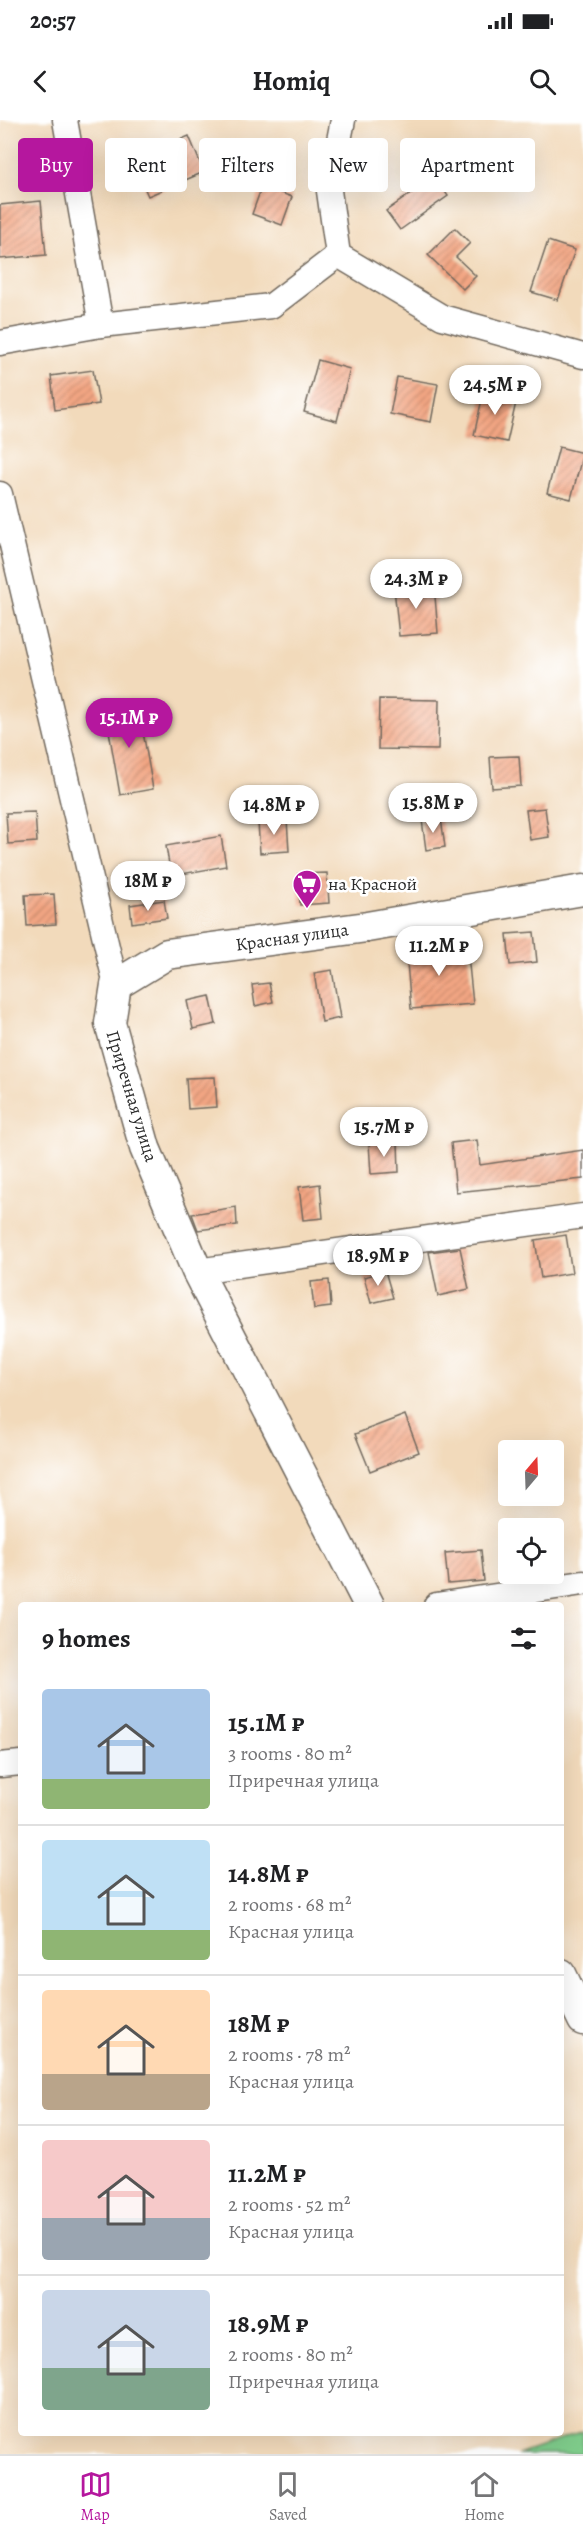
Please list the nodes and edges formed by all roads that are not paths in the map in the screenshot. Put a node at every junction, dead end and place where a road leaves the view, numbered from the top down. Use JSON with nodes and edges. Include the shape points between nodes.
{"nodes":[{"id":1,"x":65,"y":120,"type":"edge"},
{"id":2,"x":343,"y":120,"type":"edge"},
{"id":3,"x":338,"y":255,"type":"junction"},
{"id":4,"x":101,"y":325,"type":"junction"},
{"id":5,"x":0,"y":343,"type":"edge"},
{"id":6,"x":583,"y":356,"type":"edge"},
{"id":7,"x":0,"y":494,"type":"edge"},
{"id":8,"x":583,"y":890,"type":"edge"},
{"id":9,"x":116,"y":985,"type":"junction"},
{"id":10,"x":583,"y":1216,"type":"edge"},
{"id":11,"x":197,"y":1271,"type":"junction"},
{"id":12,"x":583,"y":1583,"type":"edge"},
{"id":13,"x":367,"y":1602,"type":"edge"},
{"id":14,"x":456,"y":1602,"type":"edge"},
{"id":15,"x":18,"y":1763,"type":"edge"},
{"id":16,"x":0,"y":1765,"type":"edge"},
{"id":17,"x":564,"y":1980,"type":"edge"},
{"id":18,"x":583,"y":2020,"type":"edge"}],
"edges":[{"from":1,"to":4,"type":"street"},
{"from":2,"to":3,"type":"street","via":[[329,191]]},
{"from":3,"to":4,"type":"street","via":[[271,306]]},
{"from":3,"to":6,"type":"street","via":[[442,317]]},
{"from":4,"to":5,"type":"street"},
{"from":7,"to":9,"type":"street","name":"Приречная улица"},
{"from":8,"to":9,"type":"street","name":"Красная улица","via":[[367,927],[167,954]]},
{"from":9,"to":11,"type":"street","name":"Приречная улица","via":[[110,1023],[145,1148]]},
{"from":10,"to":11,"type":"street"},
{"from":11,"to":13,"type":"street","name":"Приречная улица"},
{"from":12,"to":14,"type":"street"},
{"from":15,"to":16,"type":"street"},
{"from":17,"to":18,"type":"street"}]}
